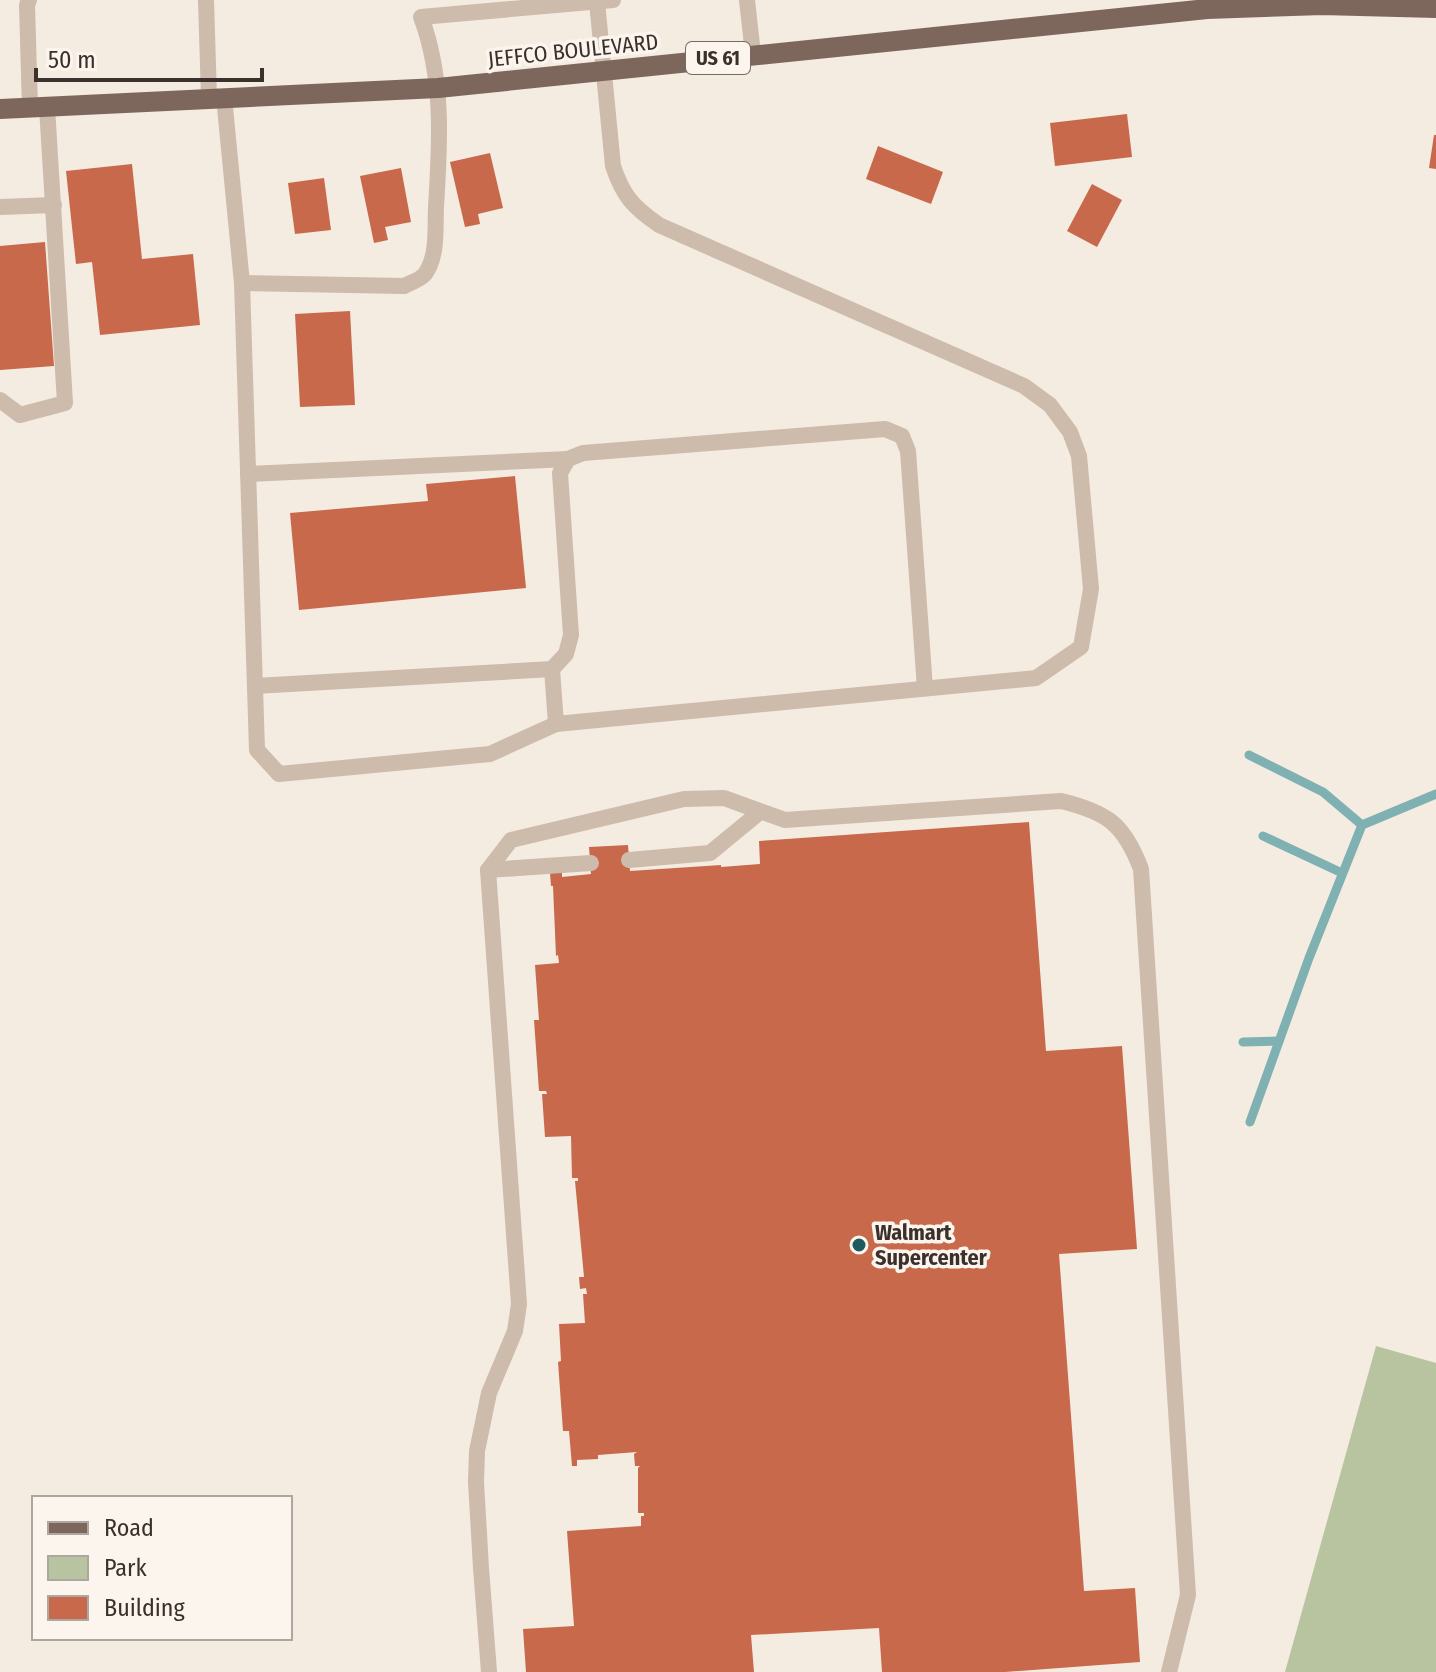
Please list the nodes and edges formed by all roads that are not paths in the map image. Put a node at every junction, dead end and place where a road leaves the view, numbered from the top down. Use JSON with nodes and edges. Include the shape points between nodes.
{"nodes":[{"id":1,"x":29,"y":0,"type":"edge"},
{"id":2,"x":206,"y":0,"type":"edge"},
{"id":3,"x":747,"y":0,"type":"edge"},
{"id":4,"x":605,"y":1,"type":"edge"},
{"id":5,"x":1174,"y":6,"type":"edge"},
{"id":6,"x":1146,"y":7,"type":"edge"},
{"id":7,"x":418,"y":8,"type":"edge"},
{"id":8,"x":1436,"y":8,"type":"edge"},
{"id":9,"x":753,"y":54,"type":"junction"},
{"id":10,"x":604,"y":73,"type":"junction"},
{"id":11,"x":438,"y":88,"type":"junction"},
{"id":12,"x":217,"y":98,"type":"junction"},
{"id":13,"x":38,"y":107,"type":"junction"},
{"id":14,"x":0,"y":109,"type":"edge"},
{"id":15,"x":54,"y":205,"type":"junction"},
{"id":16,"x":0,"y":207,"type":"edge"},
{"id":17,"x":242,"y":283,"type":"junction"},
{"id":18,"x":0,"y":400,"type":"edge"},
{"id":19,"x":568,"y":459,"type":"junction"},
{"id":20,"x":248,"y":474,"type":"junction"},
{"id":21,"x":552,"y":669,"type":"junction"},
{"id":22,"x":255,"y":686,"type":"junction"},
{"id":23,"x":925,"y":688,"type":"junction"},
{"id":24,"x":556,"y":724,"type":"junction"},
{"id":25,"x":760,"y":812,"type":"junction"},
{"id":26,"x":629,"y":860,"type":"dead end"},
{"id":27,"x":591,"y":863,"type":"dead end"},
{"id":28,"x":488,"y":870,"type":"junction"},
{"id":29,"x":489,"y":1672,"type":"edge"},
{"id":30,"x":1169,"y":1672,"type":"edge"}],
"edges":[{"from":1,"to":13,"type":"lane"},
{"from":2,"to":12,"type":"lane"},
{"from":3,"to":9,"type":"lane"},
{"from":4,"to":7,"type":"lane"},
{"from":4,"to":10,"type":"lane"},
{"from":5,"to":6,"type":"main road","name":"JEFFCO BOULEVARD","number":"US 61"},
{"from":5,"to":8,"type":"main road","name":"JEFFCO BOULEVARD","number":"US 61"},
{"from":6,"to":9,"type":"main road","name":"JEFFCO BOULEVARD","number":"US 61"},
{"from":7,"to":11,"type":"lane"},
{"from":9,"to":10,"type":"main road","name":"JEFFCO BOULEVARD","number":"US 61"},
{"from":10,"to":11,"type":"main road","name":"JEFFCO BOULEVARD","number":"US 61"},
{"from":10,"to":23,"type":"lane","via":[[613,166],[636,209],[659,225],[1024,386],[1050,405],[1070,432],[1079,456],[1091,589],[1081,647],[1036,678]]},
{"from":11,"to":12,"type":"main road","name":"JEFFCO BOULEVARD","number":"US 61"},
{"from":11,"to":17,"type":"lane","via":[[441,133],[433,257],[423,276],[404,286]]},
{"from":12,"to":13,"type":"main road","name":"JEFFCO BOULEVARD","number":"US 61"},
{"from":12,"to":17,"type":"lane"},
{"from":13,"to":14,"type":"main road","name":"JEFFCO BOULEVARD","number":"US 61"},
{"from":13,"to":15,"type":"lane"},
{"from":15,"to":16,"type":"lane"},
{"from":15,"to":18,"type":"lane","via":[[65,403],[20,415]]},
{"from":17,"to":20,"type":"lane"},
{"from":19,"to":20,"type":"lane"},
{"from":19,"to":21,"type":"lane","via":[[560,473],[571,635],[566,654]]},
{"from":19,"to":23,"type":"lane","via":[[583,453],[885,429],[902,436],[908,451]]},
{"from":20,"to":22,"type":"lane"},
{"from":21,"to":22,"type":"lane"},
{"from":21,"to":24,"type":"lane"},
{"from":22,"to":24,"type":"lane","via":[[257,750],[279,774],[490,754]]},
{"from":23,"to":24,"type":"lane"},
{"from":25,"to":26,"type":"lane","via":[[710,853]]},
{"from":25,"to":28,"type":"lane","via":[[724,798],[684,799],[511,840]]},
{"from":25,"to":30,"type":"lane","via":[[785,820],[1061,801],[1091,808],[1115,823],[1131,844],[1141,869],[1188,1595]]},
{"from":27,"to":28,"type":"lane"},
{"from":28,"to":29,"type":"lane","via":[[519,1304],[477,1451]]}]}
